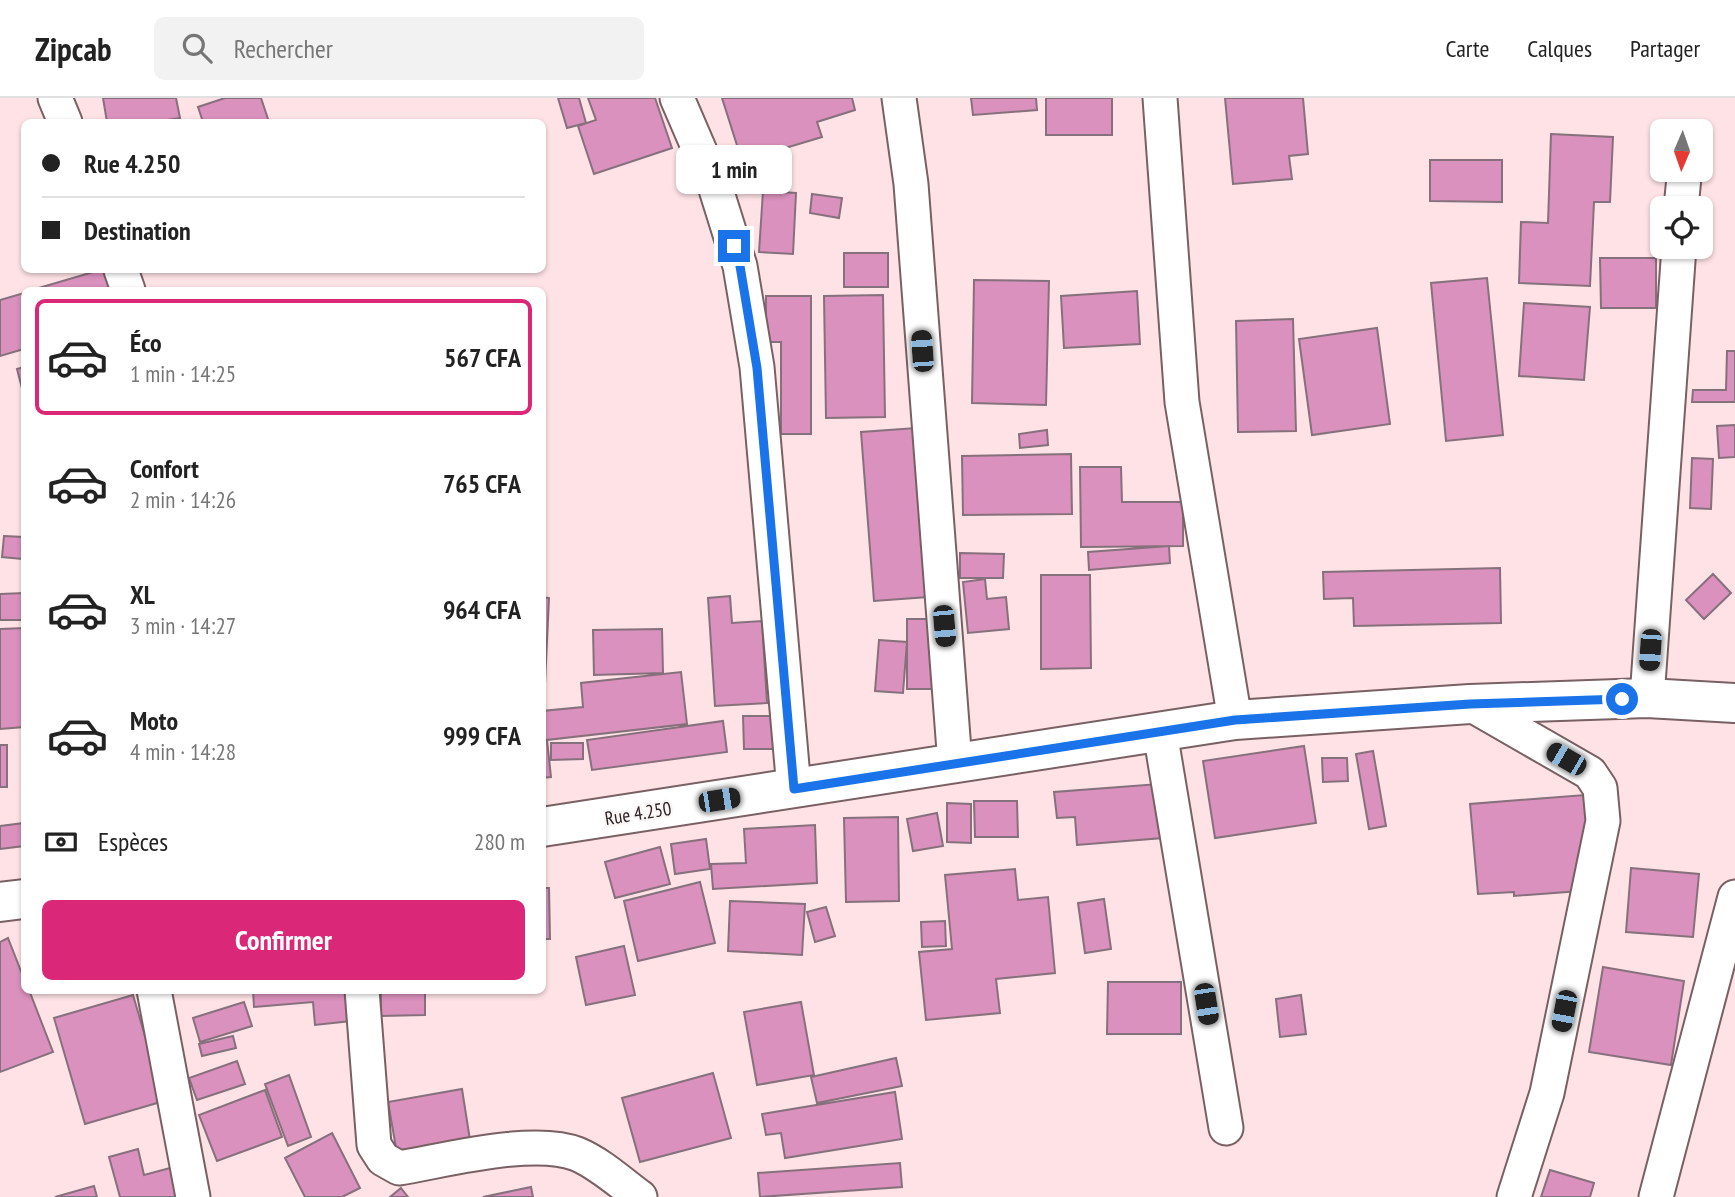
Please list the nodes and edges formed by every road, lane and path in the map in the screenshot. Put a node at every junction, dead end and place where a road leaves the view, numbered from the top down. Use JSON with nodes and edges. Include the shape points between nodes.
{"nodes":[{"id":1,"x":55,"y":98,"type":"edge"},
{"id":2,"x":677,"y":98,"type":"edge"},
{"id":3,"x":899,"y":98,"type":"edge"},
{"id":4,"x":1160,"y":98,"type":"edge"},
{"id":5,"x":64,"y":119,"type":"edge"},
{"id":6,"x":1678,"y":259,"type":"edge"},
{"id":7,"x":1647,"y":698,"type":"junction"},
{"id":8,"x":1735,"y":703,"type":"edge"},
{"id":9,"x":1470,"y":704,"type":"junction"},
{"id":10,"x":1235,"y":720,"type":"junction"},
{"id":11,"x":1160,"y":732,"type":"junction"},
{"id":12,"x":955,"y":764,"type":"junction"},
{"id":13,"x":794,"y":789,"type":"junction"},
{"id":14,"x":546,"y":826,"type":"edge"},
{"id":15,"x":1735,"y":897,"type":"edge"},
{"id":16,"x":21,"y":899,"type":"edge"},
{"id":17,"x":0,"y":902,"type":"edge"},
{"id":18,"x":155,"y":994,"type":"edge"},
{"id":19,"x":362,"y":994,"type":"edge"},
{"id":20,"x":1226,"y":1128,"type":"dead end"},
{"id":21,"x":193,"y":1197,"type":"edge"},
{"id":22,"x":640,"y":1197,"type":"edge"},
{"id":23,"x":1514,"y":1197,"type":"edge"},
{"id":24,"x":1656,"y":1197,"type":"edge"}],
"edges":[{"from":1,"to":5,"type":"street"},
{"from":2,"to":13,"type":"street","via":[[715,186],[740,266],[757,368]]},
{"from":3,"to":12,"type":"street","via":[[911,184]]},
{"from":4,"to":10,"type":"street","via":[[1182,402]]},
{"from":6,"to":7,"type":"street"},
{"from":7,"to":8,"type":"main road","name":"Rue 4.250"},
{"from":7,"to":9,"type":"main road","name":"Rue 4.250"},
{"from":9,"to":10,"type":"main road","name":"Rue 4.250"},
{"from":9,"to":23,"type":"street","via":[[1590,773],[1600,788],[1603,821],[1547,1093]]},
{"from":10,"to":11,"type":"main road","name":"Rue 4.250"},
{"from":11,"to":12,"type":"main road","name":"Rue 4.250"},
{"from":11,"to":20,"type":"street"},
{"from":12,"to":13,"type":"main road","name":"Rue 4.250"},
{"from":13,"to":14,"type":"main road","name":"Rue 4.250"},
{"from":15,"to":24,"type":"street"},
{"from":16,"to":17,"type":"main road"},
{"from":18,"to":21,"type":"street"},
{"from":19,"to":22,"type":"street","via":[[374,1145],[383,1160],[399,1168],[533,1147],[556,1148],[579,1154]]}]}
